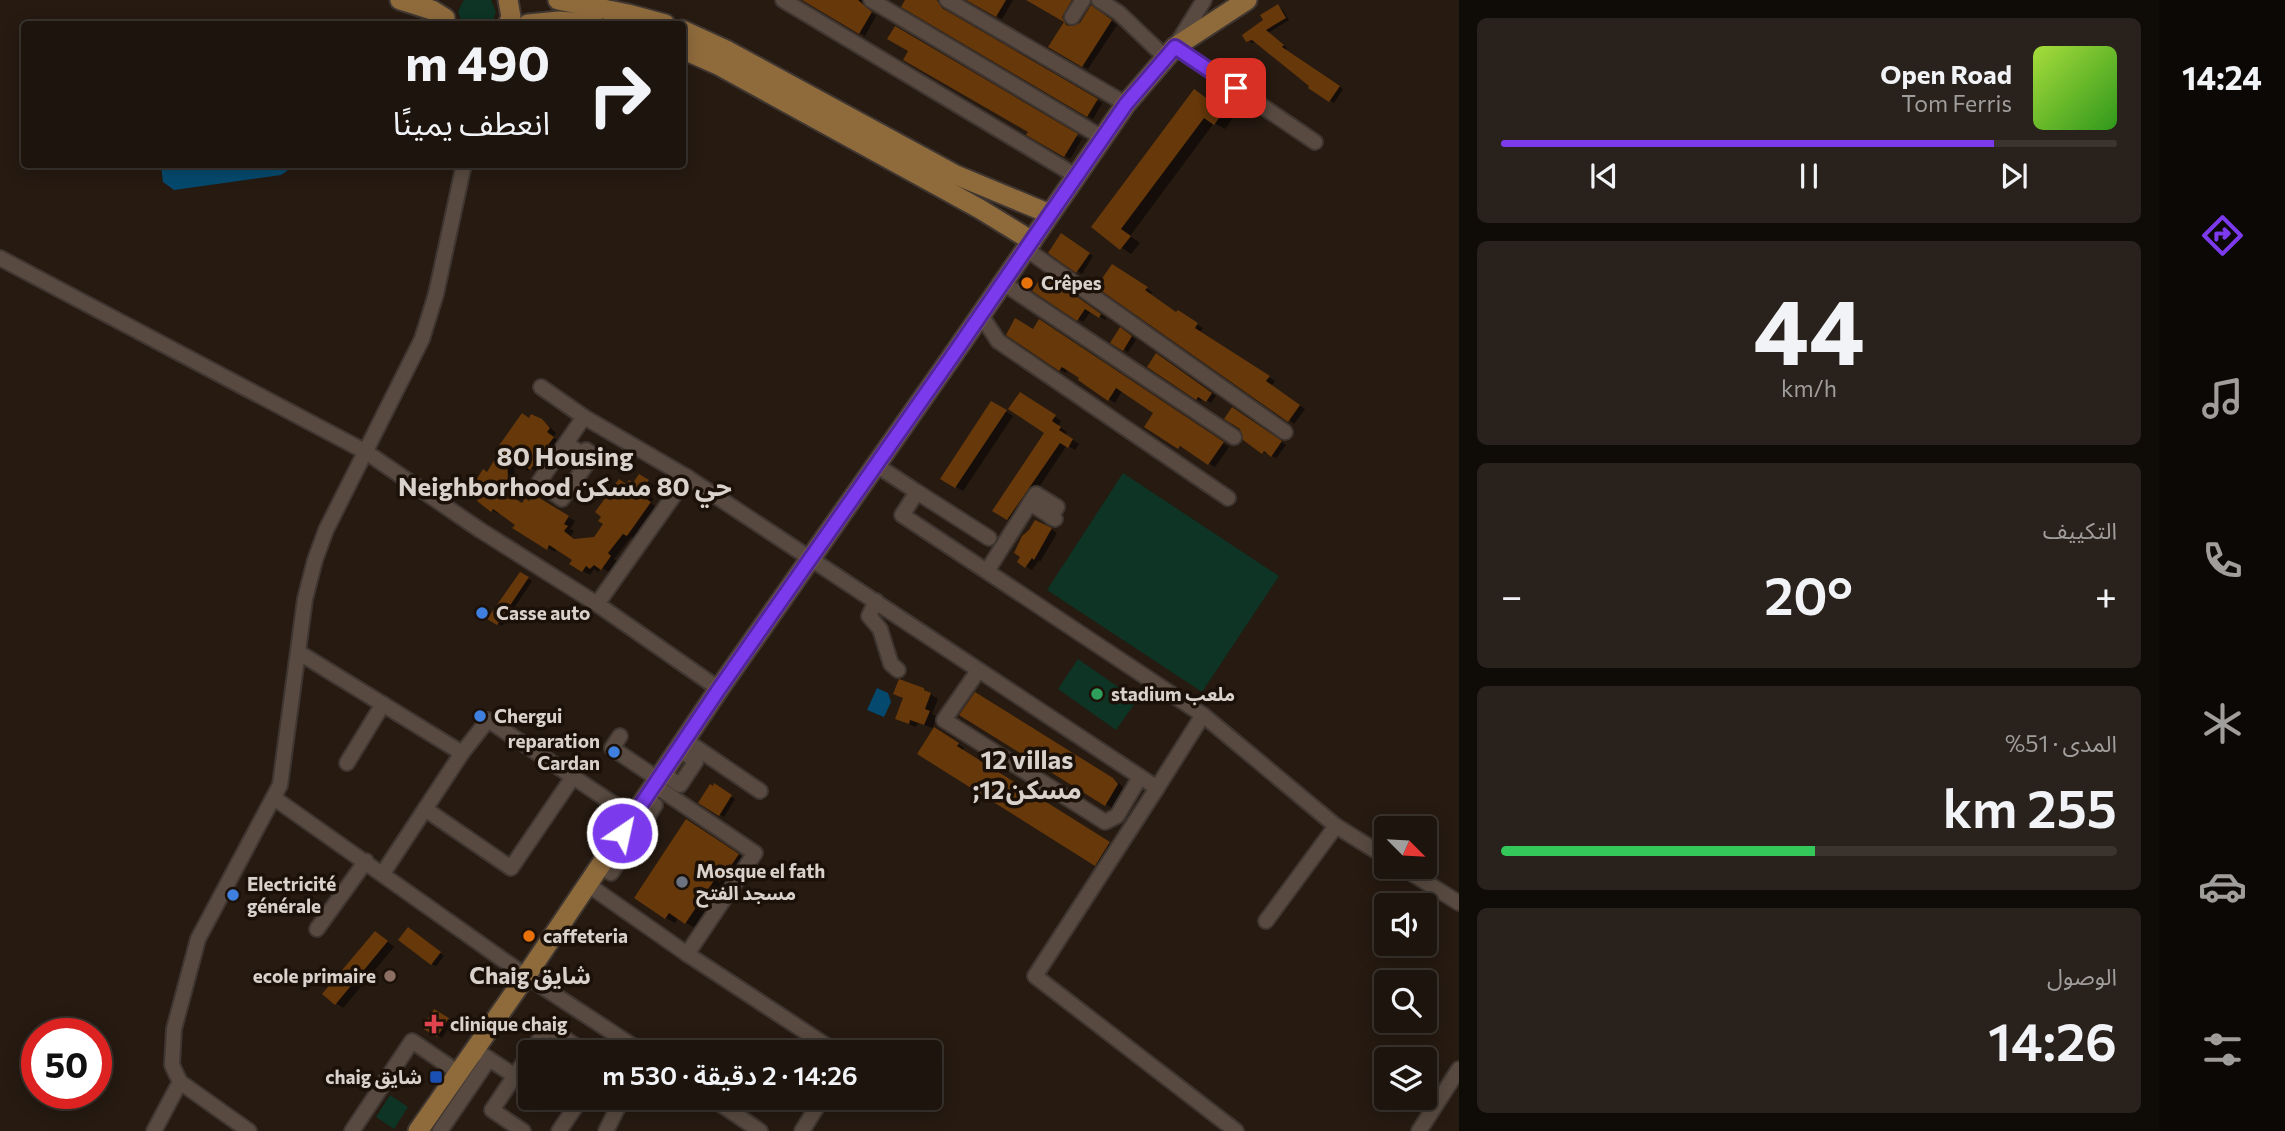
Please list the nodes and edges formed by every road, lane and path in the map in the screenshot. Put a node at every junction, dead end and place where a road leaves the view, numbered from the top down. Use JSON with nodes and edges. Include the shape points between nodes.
{"nodes":[{"id":1,"x":400,"y":0,"type":"edge"},
{"id":2,"x":508,"y":0,"type":"edge"},
{"id":3,"x":558,"y":0,"type":"edge"},
{"id":4,"x":783,"y":0,"type":"edge"},
{"id":5,"x":871,"y":0,"type":"edge"},
{"id":6,"x":947,"y":0,"type":"edge"},
{"id":7,"x":1083,"y":0,"type":"edge"},
{"id":8,"x":1099,"y":0,"type":"edge"},
{"id":9,"x":1117,"y":0,"type":"edge"},
{"id":10,"x":1204,"y":0,"type":"edge"},
{"id":11,"x":1247,"y":0,"type":"edge"},
{"id":12,"x":447,"y":14,"type":"edge"},
{"id":13,"x":1072,"y":17,"type":"dead end"},
{"id":14,"x":509,"y":21,"type":"edge"},
{"id":15,"x":654,"y":21,"type":"edge"},
{"id":16,"x":1130,"y":24,"type":"junction"},
{"id":17,"x":686,"y":32,"type":"edge"},
{"id":18,"x":686,"y":51,"type":"edge"},
{"id":19,"x":1170,"y":52,"type":"junction"},
{"id":20,"x":1126,"y":104,"type":"junction"},
{"id":21,"x":1103,"y":138,"type":"junction"},
{"id":22,"x":1315,"y":142,"type":"dead end"},
{"id":23,"x":463,"y":168,"type":"edge"},
{"id":24,"x":1076,"y":176,"type":"junction"},
{"id":25,"x":1050,"y":214,"type":"junction"},
{"id":26,"x":1029,"y":245,"type":"junction"},
{"id":27,"x":0,"y":258,"type":"edge"},
{"id":28,"x":1003,"y":283,"type":"junction"},
{"id":29,"x":981,"y":315,"type":"junction"},
{"id":30,"x":541,"y":387,"type":"dead end"},
{"id":31,"x":584,"y":417,"type":"junction"},
{"id":32,"x":1285,"y":432,"type":"dead end"},
{"id":33,"x":1234,"y":437,"type":"dead end"},
{"id":34,"x":566,"y":443,"type":"dead end"},
{"id":35,"x":366,"y":452,"type":"junction"},
{"id":36,"x":876,"y":465,"type":"junction"},
{"id":37,"x":687,"y":477,"type":"junction"},
{"id":38,"x":917,"y":492,"type":"junction"},
{"id":39,"x":1228,"y":498,"type":"dead end"},
{"id":40,"x":1053,"y":518,"type":"dead end"},
{"id":41,"x":989,"y":538,"type":"dead end"},
{"id":42,"x":810,"y":559,"type":"junction"},
{"id":43,"x":987,"y":571,"type":"junction"},
{"id":44,"x":876,"y":601,"type":"junction"},
{"id":45,"x":597,"y":604,"type":"junction"},
{"id":46,"x":299,"y":652,"type":"junction"},
{"id":47,"x":898,"y":670,"type":"dead end"},
{"id":48,"x":978,"y":671,"type":"junction"},
{"id":49,"x":719,"y":689,"type":"junction"},
{"id":50,"x":383,"y":704,"type":"junction"},
{"id":51,"x":1203,"y":715,"type":"junction"},
{"id":52,"x":620,"y":736,"type":"dead end"},
{"id":53,"x":682,"y":744,"type":"junction"},
{"id":54,"x":462,"y":753,"type":"junction"},
{"id":55,"x":347,"y":762,"type":"dead end"},
{"id":56,"x":1140,"y":777,"type":"junction"},
{"id":57,"x":573,"y":778,"type":"junction"},
{"id":58,"x":655,"y":784,"type":"junction"},
{"id":59,"x":1157,"y":788,"type":"junction"},
{"id":60,"x":760,"y":791,"type":"dead end"},
{"id":61,"x":274,"y":798,"type":"junction"},
{"id":62,"x":425,"y":809,"type":"junction"},
{"id":63,"x":633,"y":817,"type":"junction"},
{"id":64,"x":1336,"y":826,"type":"junction"},
{"id":65,"x":1374,"y":850,"type":"edge"},
{"id":66,"x":366,"y":862,"type":"junction"},
{"id":67,"x":600,"y":865,"type":"junction"},
{"id":68,"x":383,"y":873,"type":"junction"},
{"id":69,"x":1421,"y":879,"type":"edge"},
{"id":70,"x":587,"y":884,"type":"junction"},
{"id":71,"x":1459,"y":903,"type":"edge"},
{"id":72,"x":1266,"y":921,"type":"dead end"},
{"id":73,"x":317,"y":929,"type":"dead end"},
{"id":74,"x":687,"y":954,"type":"junction"},
{"id":75,"x":526,"y":976,"type":"junction"},
{"id":76,"x":540,"y":1040,"type":"edge"},
{"id":77,"x":567,"y":1040,"type":"edge"},
{"id":78,"x":624,"y":1040,"type":"edge"},
{"id":79,"x":818,"y":1040,"type":"edge"},
{"id":80,"x":482,"y":1054,"type":"junction"},
{"id":81,"x":1459,"y":1069,"type":"edge"},
{"id":82,"x":518,"y":1072,"type":"edge"},
{"id":83,"x":459,"y":1073,"type":"junction"},
{"id":84,"x":515,"y":1076,"type":"junction"},
{"id":85,"x":180,"y":1082,"type":"junction"},
{"id":86,"x":573,"y":1110,"type":"edge"},
{"id":87,"x":616,"y":1110,"type":"edge"},
{"id":88,"x":729,"y":1110,"type":"edge"},
{"id":89,"x":815,"y":1110,"type":"edge"},
{"id":90,"x":154,"y":1131,"type":"edge"},
{"id":91,"x":249,"y":1131,"type":"edge"},
{"id":92,"x":352,"y":1131,"type":"edge"},
{"id":93,"x":418,"y":1131,"type":"edge"},
{"id":94,"x":440,"y":1131,"type":"edge"},
{"id":95,"x":523,"y":1131,"type":"edge"},
{"id":96,"x":559,"y":1131,"type":"edge"},
{"id":97,"x":606,"y":1131,"type":"edge"},
{"id":98,"x":760,"y":1131,"type":"edge"},
{"id":99,"x":802,"y":1131,"type":"edge"},
{"id":100,"x":1236,"y":1131,"type":"edge"},
{"id":101,"x":1419,"y":1131,"type":"edge"}],
"edges":[{"from":1,"to":12,"type":"main road"},
{"from":2,"to":14,"type":"main road"},
{"from":3,"to":15,"type":"main road"},
{"from":4,"to":24,"type":"street"},
{"from":5,"to":21,"type":"street"},
{"from":6,"to":20,"type":"street"},
{"from":7,"to":13,"type":"street"},
{"from":8,"to":16,"type":"street"},
{"from":9,"to":16,"type":"street"},
{"from":10,"to":19,"type":"street"},
{"from":11,"to":19,"type":"main road"},
{"from":16,"to":19,"type":"street"},
{"from":17,"to":25,"type":"main road","via":[[956,175]]},
{"from":18,"to":26,"type":"main road","via":[[936,184],[1008,225]]},
{"from":19,"to":20,"type":"main road"},
{"from":19,"to":22,"type":"street"},
{"from":20,"to":21,"type":"main road"},
{"from":21,"to":24,"type":"main road"},
{"from":23,"to":35,"type":"street","via":[[422,339]]},
{"from":24,"to":25,"type":"main road"},
{"from":25,"to":26,"type":"main road"},
{"from":26,"to":28,"type":"main road"},
{"from":26,"to":32,"type":"street"},
{"from":27,"to":35,"type":"street"},
{"from":28,"to":29,"type":"main road"},
{"from":28,"to":33,"type":"street"},
{"from":29,"to":36,"type":"main road"},
{"from":29,"to":39,"type":"street","via":[[998,341]]},
{"from":30,"to":31,"type":"street"},
{"from":31,"to":34,"type":"street"},
{"from":31,"to":37,"type":"street"},
{"from":35,"to":45,"type":"street"},
{"from":35,"to":46,"type":"street","via":[[315,560]]},
{"from":36,"to":38,"type":"street"},
{"from":36,"to":42,"type":"main road"},
{"from":37,"to":42,"type":"street"},
{"from":37,"to":45,"type":"street"},
{"from":38,"to":41,"type":"street"},
{"from":38,"to":43,"type":"street","via":[[902,515]]},
{"from":40,"to":43,"type":"street","via":[[1034,506],[1026,525],[1019,521],[1002,560]]},
{"from":42,"to":44,"type":"street"},
{"from":42,"to":49,"type":"main road"},
{"from":43,"to":51,"type":"street"},
{"from":44,"to":47,"type":"street","via":[[869,616]]},
{"from":44,"to":48,"type":"street"},
{"from":45,"to":49,"type":"street"},
{"from":46,"to":50,"type":"street"},
{"from":46,"to":61,"type":"street","via":[[282,778]]},
{"from":48,"to":56,"type":"street"},
{"from":48,"to":56,"type":"street","via":[[944,720],[1105,822],[1117,816]]},
{"from":49,"to":53,"type":"main road"},
{"from":50,"to":54,"type":"street"},
{"from":50,"to":55,"type":"street"},
{"from":51,"to":59,"type":"street"},
{"from":51,"to":64,"type":"street"},
{"from":52,"to":58,"type":"street","via":[[612,748]]},
{"from":53,"to":58,"type":"main road"},
{"from":53,"to":60,"type":"street"},
{"from":54,"to":57,"type":"street","via":[[488,720]]},
{"from":54,"to":62,"type":"street"},
{"from":56,"to":59,"type":"street"},
{"from":57,"to":62,"type":"street","via":[[511,868]]},
{"from":57,"to":63,"type":"street"},
{"from":58,"to":63,"type":"main road"},
{"from":58,"to":67,"type":"street","via":[[655,805],[611,873]]},
{"from":58,"to":74,"type":"street","via":[[755,853]]},
{"from":59,"to":100,"type":"street","via":[[1035,976]]},
{"from":61,"to":66,"type":"street"},
{"from":61,"to":85,"type":"street","via":[[198,939],[174,1029],[172,1065]]},
{"from":62,"to":68,"type":"street"},
{"from":63,"to":67,"type":"main road"},
{"from":64,"to":65,"type":"street"},
{"from":64,"to":72,"type":"street"},
{"from":66,"to":68,"type":"street"},
{"from":66,"to":73,"type":"street"},
{"from":67,"to":70,"type":"main road"},
{"from":68,"to":75,"type":"street"},
{"from":69,"to":71,"type":"street"},
{"from":70,"to":74,"type":"street"},
{"from":70,"to":75,"type":"main road"},
{"from":74,"to":79,"type":"street"},
{"from":75,"to":78,"type":"street"},
{"from":75,"to":80,"type":"main road"},
{"from":76,"to":77,"type":"street","via":[[548,1027]]},
{"from":80,"to":83,"type":"main road"},
{"from":80,"to":84,"type":"street"},
{"from":80,"to":94,"type":"street"},
{"from":81,"to":101,"type":"street"},
{"from":82,"to":84,"type":"street"},
{"from":83,"to":92,"type":"street","via":[[412,1041]]},
{"from":83,"to":93,"type":"main road"},
{"from":84,"to":95,"type":"street","via":[[492,1110]]},
{"from":85,"to":90,"type":"street"},
{"from":85,"to":91,"type":"street"},
{"from":86,"to":96,"type":"street"},
{"from":87,"to":97,"type":"street"},
{"from":88,"to":98,"type":"street"},
{"from":89,"to":99,"type":"street"}]}
